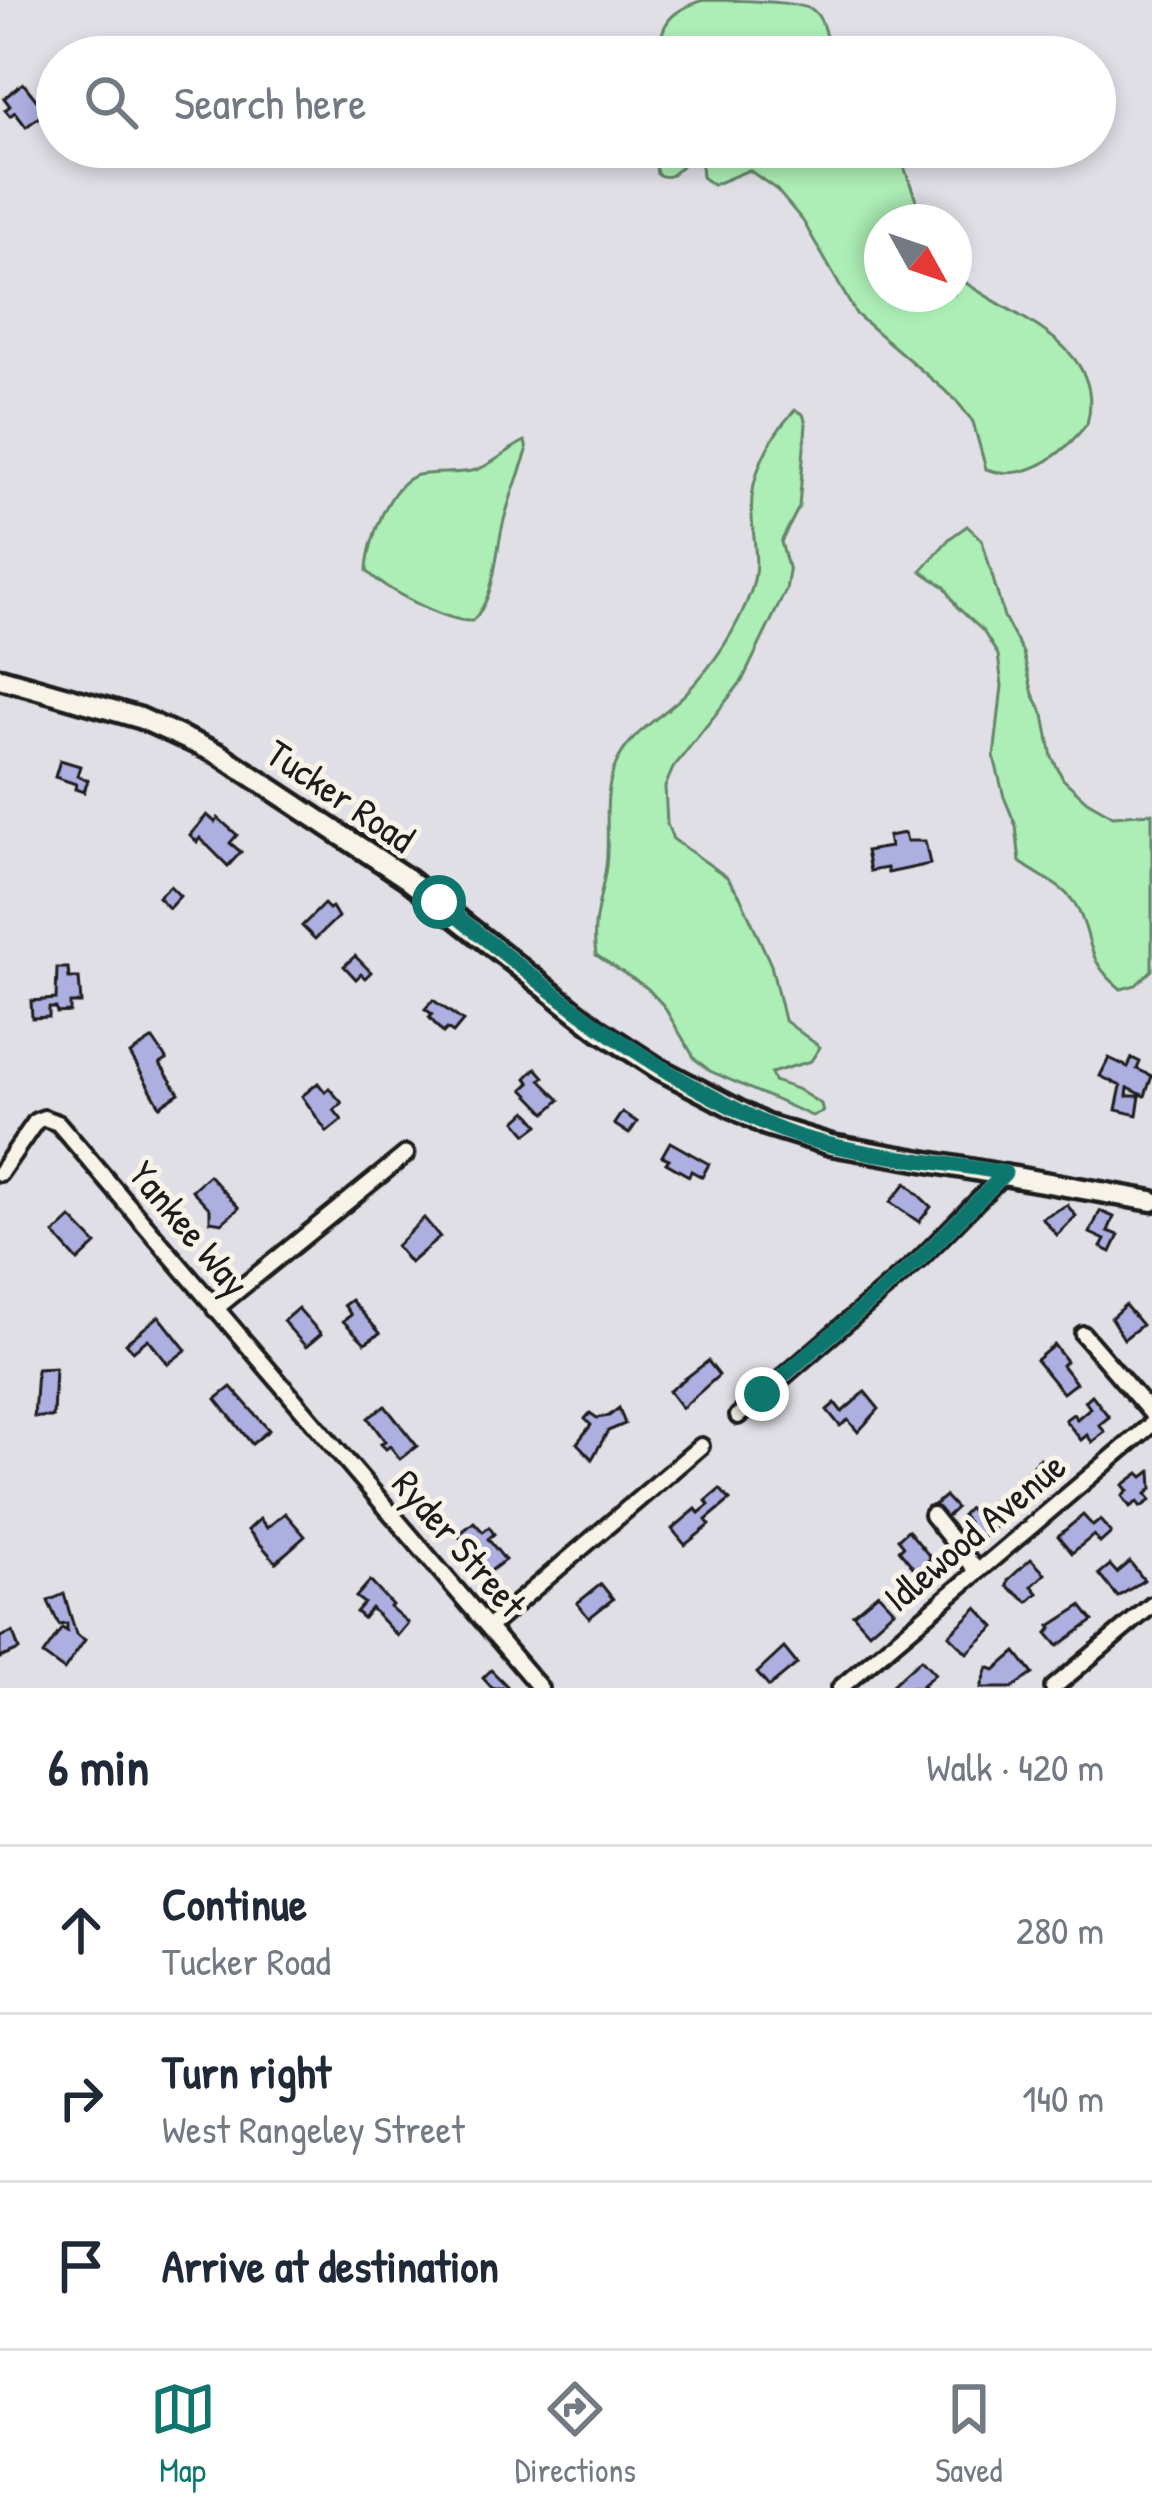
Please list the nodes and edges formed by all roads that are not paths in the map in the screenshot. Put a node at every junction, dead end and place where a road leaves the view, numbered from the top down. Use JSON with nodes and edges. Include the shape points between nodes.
{"nodes":[{"id":1,"x":0,"y":678,"type":"edge"},
{"id":2,"x":406,"y":1154,"type":"dead end"},
{"id":3,"x":0,"y":1172,"type":"edge"},
{"id":4,"x":1005,"y":1173,"type":"junction"},
{"id":5,"x":1152,"y":1201,"type":"edge"},
{"id":6,"x":215,"y":1309,"type":"junction"},
{"id":7,"x":1083,"y":1334,"type":"dead end"},
{"id":8,"x":1152,"y":1414,"type":"edge"},
{"id":9,"x":738,"y":1416,"type":"dead end"},
{"id":10,"x":1152,"y":1424,"type":"edge"},
{"id":11,"x":329,"y":1440,"type":"joint"},
{"id":12,"x":701,"y":1446,"type":"dead end"},
{"id":13,"x":932,"y":1515,"type":"dead end"},
{"id":14,"x":977,"y":1571,"type":"junction"},
{"id":15,"x":1152,"y":1604,"type":"edge"},
{"id":16,"x":489,"y":1627,"type":"junction"},
{"id":17,"x":848,"y":1686,"type":"edge"},
{"id":18,"x":540,"y":1688,"type":"edge"},
{"id":19,"x":1053,"y":1688,"type":"edge"}],
"edges":[{"from":1,"to":4,"type":"main road","name":"Tucker Road","via":[[140,718],[220,754],[406,878],[599,1030],[748,1116],[831,1145]]},
{"from":2,"to":6,"type":"street"},
{"from":3,"to":6,"type":"street","name":"Yankee Way","via":[[36,1121],[58,1123]]},
{"from":4,"to":5,"type":"main road","name":"Tucker Road"},
{"from":4,"to":9,"type":"street","via":[[920,1259]]},
{"from":6,"to":11,"type":"street","name":"Yankee Way"},
{"from":7,"to":8,"type":"street"},
{"from":10,"to":14,"type":"street","name":"Idlewood Avenue"},
{"from":11,"to":16,"type":"street","name":"Ryder Street"},
{"from":12,"to":16,"type":"street"},
{"from":13,"to":14,"type":"street"},
{"from":14,"to":17,"type":"street","name":"Idlewood Avenue"},
{"from":15,"to":19,"type":"street"},
{"from":16,"to":18,"type":"street","name":"Ryder Street"}]}
